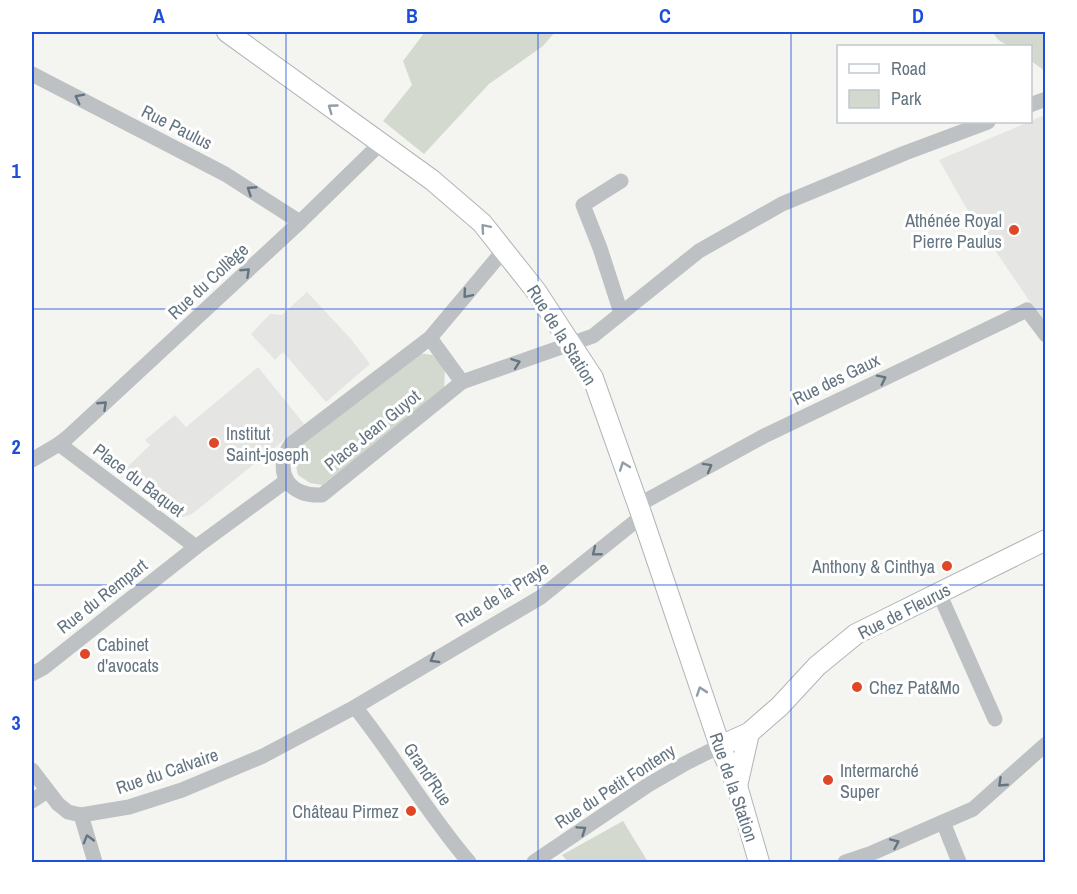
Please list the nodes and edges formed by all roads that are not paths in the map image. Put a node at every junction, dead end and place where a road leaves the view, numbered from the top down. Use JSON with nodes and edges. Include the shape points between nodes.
{"nodes":[{"id":1,"x":227,"y":32,"type":"edge"},
{"id":2,"x":32,"y":74,"type":"edge"},
{"id":3,"x":985,"y":123,"type":"edge"},
{"id":4,"x":381,"y":143,"type":"junction"},
{"id":5,"x":621,"y":181,"type":"dead end"},
{"id":6,"x":300,"y":222,"type":"junction"},
{"id":7,"x":504,"y":250,"type":"junction"},
{"id":8,"x":621,"y":313,"type":"junction"},
{"id":9,"x":1046,"y":335,"type":"edge"},
{"id":10,"x":430,"y":338,"type":"junction"},
{"id":11,"x":570,"y":344,"type":"junction"},
{"id":12,"x":462,"y":382,"type":"junction"},
{"id":13,"x":59,"y":444,"type":"junction"},
{"id":14,"x":32,"y":459,"type":"edge"},
{"id":15,"x":286,"y":481,"type":"junction"},
{"id":16,"x":640,"y":510,"type":"junction"},
{"id":17,"x":1046,"y":540,"type":"edge"},
{"id":18,"x":196,"y":547,"type":"junction"},
{"id":19,"x":939,"y":593,"type":"junction"},
{"id":20,"x":32,"y":674,"type":"edge"},
{"id":21,"x":355,"y":707,"type":"junction"},
{"id":22,"x":995,"y":719,"type":"dead end"},
{"id":23,"x":749,"y":733,"type":"junction"},
{"id":24,"x":1046,"y":744,"type":"edge"},
{"id":25,"x":717,"y":748,"type":"junction"},
{"id":26,"x":32,"y":770,"type":"edge"},
{"id":27,"x":737,"y":786,"type":"junction"},
{"id":28,"x":47,"y":791,"type":"junction"},
{"id":29,"x":32,"y":801,"type":"edge"},
{"id":30,"x":81,"y":815,"type":"junction"},
{"id":31,"x":943,"y":822,"type":"junction"},
{"id":32,"x":95,"y":862,"type":"edge"},
{"id":33,"x":469,"y":862,"type":"edge"},
{"id":34,"x":534,"y":862,"type":"edge"},
{"id":35,"x":759,"y":862,"type":"edge"},
{"id":36,"x":845,"y":862,"type":"edge"},
{"id":37,"x":960,"y":862,"type":"edge"}],
"edges":[{"from":4,"to":1,"type":"main road","name":"Rue de la Station","one_way":true},
{"from":6,"to":2,"type":"street","name":"Rue Paulus","one_way":true,"via":[[225,174]]},
{"from":3,"to":8,"type":"street","name":"Place Jean Guyot","via":[[782,204],[699,251]]},
{"from":4,"to":6,"type":"street","name":"Rue du Collège"},
{"from":7,"to":4,"type":"main road","name":"Rue de la Station","one_way":true,"via":[[482,223]]},
{"from":5,"to":8,"type":"street","via":[[583,205]]},
{"from":13,"to":6,"type":"street","name":"Rue du Collège","one_way":true},
{"from":7,"to":10,"type":"street","name":"Place Jean Guyot","one_way":true},
{"from":7,"to":11,"type":"main road","name":"Rue de la Station"},
{"from":8,"to":11,"type":"street","name":"Place Jean Guyot","via":[[593,336]]},
{"from":16,"to":9,"type":"street","name":"Rue des Gaux","one_way":true,"via":[[764,436],[1027,310]]},
{"from":10,"to":12,"type":"street"},
{"from":10,"to":15,"type":"street","name":"Place Jean Guyot","via":[[291,444],[283,461]]},
{"from":12,"to":11,"type":"street","name":"Place Jean Guyot","one_way":true},
{"from":16,"to":11,"type":"main road","name":"Rue de la Station","one_way":true,"via":[[593,378]]},
{"from":12,"to":15,"type":"street","name":"Place Jean Guyot","via":[[322,495],[298,492]]},
{"from":13,"to":14,"type":"street","name":"Rue du Collège"},
{"from":13,"to":18,"type":"street","name":"Place du Baquet"},
{"from":15,"to":18,"type":"street","name":"Rue du Rempart"},
{"from":16,"to":21,"type":"street","name":"Rue de la Praye","one_way":true,"via":[[541,597]]},
{"from":25,"to":16,"type":"main road","name":"Rue de la Station","one_way":true},
{"from":17,"to":19,"type":"main road","name":"Rue de Fleurus"},
{"from":18,"to":20,"type":"street","name":"Rue du Rempart"},
{"from":19,"to":22,"type":"street"},
{"from":19,"to":23,"type":"main road","name":"Rue de Fleurus","via":[[856,634]]},
{"from":21,"to":30,"type":"street","name":"Rue du Calvaire","via":[[263,756],[182,790],[129,807]]},
{"from":21,"to":33,"type":"street","name":"Grand'Rue","via":[[421,802]]},
{"from":23,"to":25,"type":"main road","name":"Rue de Fleurus"},
{"from":23,"to":27,"type":"main road"},
{"from":24,"to":31,"type":"street","one_way":true,"via":[[973,809]]},
{"from":25,"to":27,"type":"main road","name":"Rue de la Station"},
{"from":34,"to":25,"type":"street","name":"Rue du Petit Fonteny","one_way":true,"via":[[648,785]]},
{"from":26,"to":28,"type":"street"},
{"from":27,"to":35,"type":"main road","name":"Rue de la Station"},
{"from":28,"to":29,"type":"street"},
{"from":28,"to":30,"type":"street","via":[[68,812]]},
{"from":32,"to":30,"type":"street","one_way":true},
{"from":36,"to":31,"type":"street","one_way":true},
{"from":31,"to":37,"type":"street"}]}
